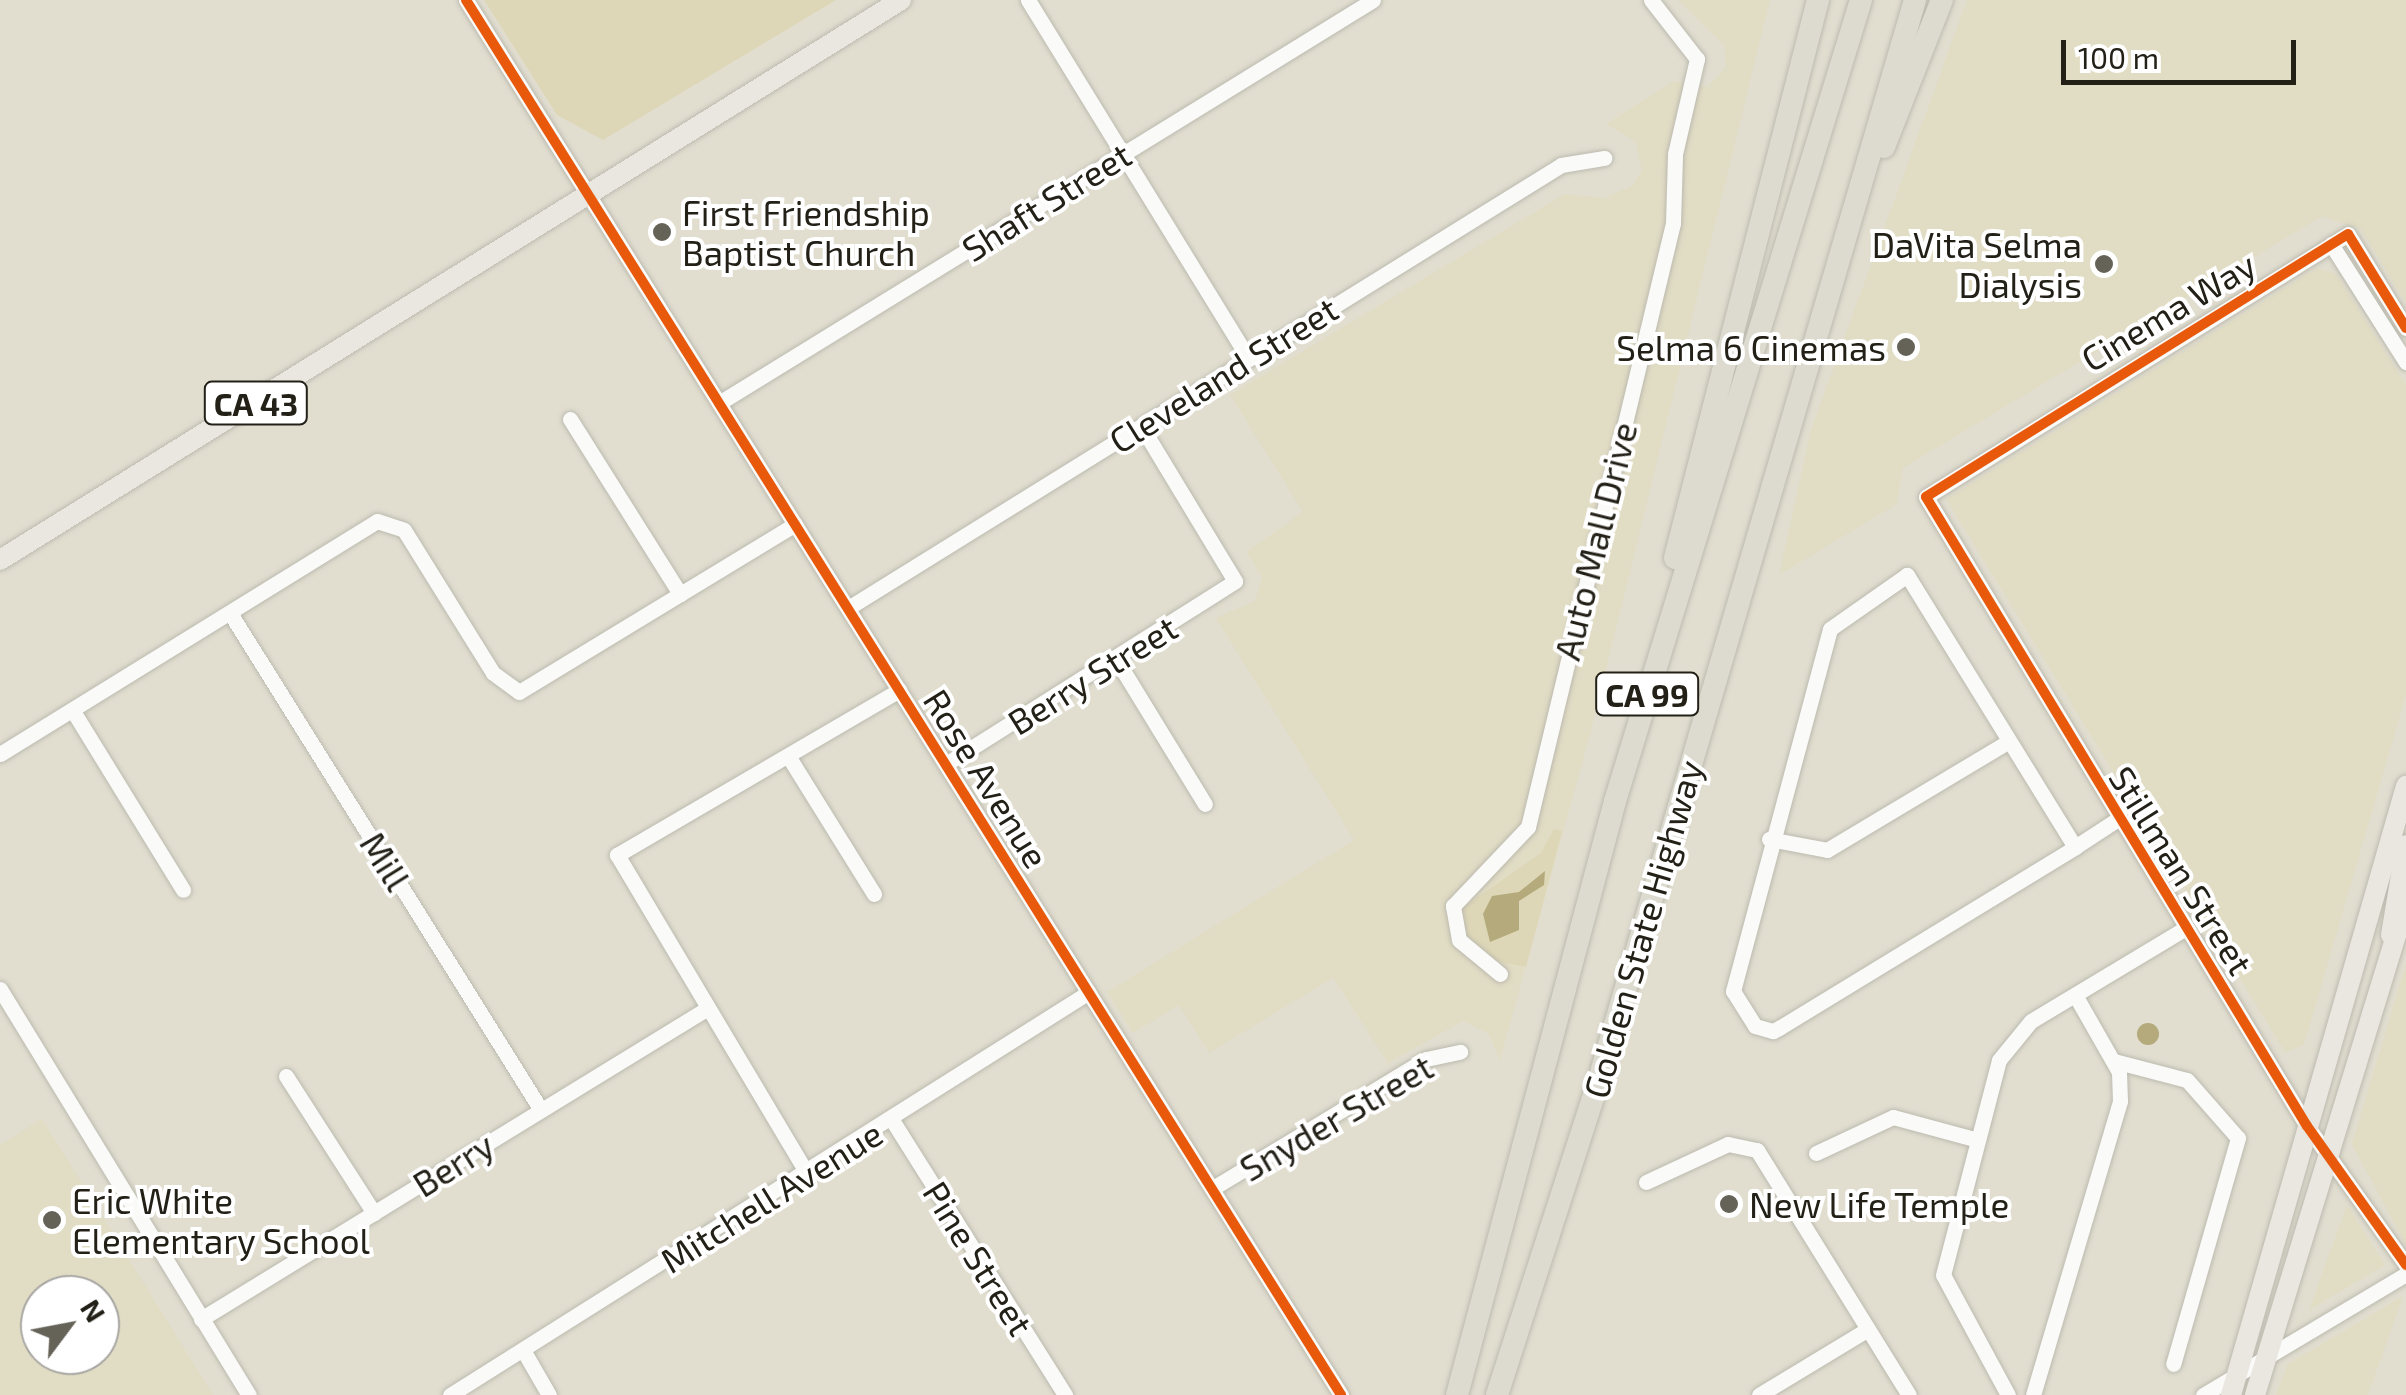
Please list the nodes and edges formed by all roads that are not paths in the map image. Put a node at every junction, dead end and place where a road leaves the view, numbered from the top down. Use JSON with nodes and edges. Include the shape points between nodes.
{"nodes":[{"id":1,"x":466,"y":0,"type":"edge"},
{"id":2,"x":901,"y":0,"type":"edge"},
{"id":3,"x":1028,"y":0,"type":"edge"},
{"id":4,"x":1373,"y":0,"type":"edge"},
{"id":5,"x":1651,"y":0,"type":"edge"},
{"id":6,"x":1818,"y":0,"type":"edge"},
{"id":7,"x":1861,"y":0,"type":"edge"},
{"id":8,"x":1916,"y":0,"type":"edge"},
{"id":9,"x":1942,"y":0,"type":"edge"},
{"id":10,"x":1124,"y":154,"type":"junction"},
{"id":11,"x":1604,"y":158,"type":"dead end"},
{"id":12,"x":588,"y":190,"type":"junction"},
{"id":13,"x":2331,"y":244,"type":"junction"},
{"id":14,"x":1819,"y":314,"type":"junction"},
{"id":15,"x":2406,"y":328,"type":"edge"},
{"id":16,"x":1248,"y":357,"type":"junction"},
{"id":17,"x":2406,"y":362,"type":"edge"},
{"id":18,"x":720,"y":403,"type":"junction"},
{"id":19,"x":570,"y":419,"type":"dead end"},
{"id":20,"x":1141,"y":426,"type":"junction"},
{"id":21,"x":1926,"y":497,"type":"joint"},
{"id":22,"x":795,"y":524,"type":"junction"},
{"id":23,"x":0,"y":560,"type":"edge"},
{"id":24,"x":680,"y":594,"type":"junction"},
{"id":25,"x":848,"y":608,"type":"junction"},
{"id":26,"x":230,"y":612,"type":"junction"},
{"id":27,"x":1116,"y":660,"type":"junction"},
{"id":28,"x":899,"y":690,"type":"junction"},
{"id":29,"x":73,"y":711,"type":"junction"},
{"id":30,"x":2009,"y":741,"type":"junction"},
{"id":31,"x":0,"y":754,"type":"edge"},
{"id":32,"x":790,"y":759,"type":"junction"},
{"id":33,"x":946,"y":764,"type":"junction"},
{"id":34,"x":2406,"y":786,"type":"edge"},
{"id":35,"x":1615,"y":801,"type":"junction"},
{"id":36,"x":1205,"y":804,"type":"dead end"},
{"id":37,"x":2118,"y":819,"type":"junction"},
{"id":38,"x":2402,"y":820,"type":"edge"},
{"id":39,"x":1769,"y":839,"type":"junction"},
{"id":40,"x":2406,"y":845,"type":"edge"},
{"id":41,"x":2075,"y":846,"type":"junction"},
{"id":42,"x":183,"y":890,"type":"dead end"},
{"id":43,"x":874,"y":894,"type":"dead end"},
{"id":44,"x":2406,"y":903,"type":"edge"},
{"id":45,"x":2186,"y":928,"type":"junction"},
{"id":46,"x":2393,"y":947,"type":"junction"},
{"id":47,"x":1500,"y":974,"type":"dead end"},
{"id":48,"x":0,"y":988,"type":"edge"},
{"id":49,"x":1089,"y":992,"type":"junction"},
{"id":50,"x":2075,"y":995,"type":"junction"},
{"id":51,"x":706,"y":1008,"type":"junction"},
{"id":52,"x":1460,"y":1052,"type":"dead end"},
{"id":53,"x":2114,"y":1061,"type":"junction"},
{"id":54,"x":286,"y":1076,"type":"dead end"},
{"id":55,"x":541,"y":1110,"type":"junction"},
{"id":56,"x":892,"y":1120,"type":"junction"},
{"id":57,"x":2307,"y":1126,"type":"junction"},
{"id":58,"x":1978,"y":1140,"type":"junction"},
{"id":59,"x":1816,"y":1154,"type":"dead end"},
{"id":60,"x":2330,"y":1159,"type":"junction"},
{"id":61,"x":808,"y":1174,"type":"junction"},
{"id":62,"x":1646,"y":1182,"type":"dead end"},
{"id":63,"x":1213,"y":1188,"type":"junction"},
{"id":64,"x":374,"y":1213,"type":"junction"},
{"id":65,"x":2406,"y":1265,"type":"edge"},
{"id":66,"x":2406,"y":1274,"type":"edge"},
{"id":67,"x":201,"y":1318,"type":"junction"},
{"id":68,"x":1868,"y":1328,"type":"junction"},
{"id":69,"x":523,"y":1350,"type":"junction"},
{"id":70,"x":2267,"y":1356,"type":"junction"},
{"id":71,"x":2173,"y":1364,"type":"dead end"},
{"id":72,"x":2234,"y":1385,"type":"edge"},
{"id":73,"x":249,"y":1395,"type":"edge"},
{"id":74,"x":450,"y":1395,"type":"edge"},
{"id":75,"x":550,"y":1395,"type":"edge"},
{"id":76,"x":1065,"y":1395,"type":"edge"},
{"id":77,"x":1341,"y":1395,"type":"edge"},
{"id":78,"x":1456,"y":1395,"type":"edge"},
{"id":79,"x":1497,"y":1395,"type":"edge"},
{"id":80,"x":1759,"y":1395,"type":"edge"},
{"id":81,"x":1908,"y":1395,"type":"edge"},
{"id":82,"x":2008,"y":1395,"type":"edge"},
{"id":83,"x":2032,"y":1395,"type":"edge"},
{"id":84,"x":2203,"y":1395,"type":"edge"},
{"id":85,"x":2254,"y":1395,"type":"edge"}],
"edges":[{"from":1,"to":12,"type":"street","name":"Rose Avenue"},
{"from":2,"to":12,"type":"main road","number":"CA 43"},
{"from":3,"to":10,"type":"street"},
{"from":4,"to":10,"type":"street","name":"Shaft Street"},
{"from":5,"to":47,"type":"street","name":"Auto Mall Drive","via":[[1697,60],[1675,154],[1673,223],[1528,827],[1453,906],[1459,940]]},
{"from":6,"to":35,"type":"highway"},
{"from":7,"to":35,"type":"highway","name":"Golden State Highway","number":"CA 99"},
{"from":8,"to":14,"type":"highway","name":"Golden State Highway","number":"CA 99"},
{"from":9,"to":14,"type":"highway"},
{"from":10,"to":16,"type":"street"},
{"from":10,"to":18,"type":"street","name":"Shaft Street"},
{"from":11,"to":16,"type":"street","name":"Cleveland Street","via":[[1561,166]]},
{"from":12,"to":18,"type":"street","name":"Rose Avenue"},
{"from":12,"to":23,"type":"main road","number":"CA 43"},
{"from":13,"to":15,"type":"street","via":[[2348,234]]},
{"from":13,"to":17,"type":"street"},
{"from":13,"to":21,"type":"street","name":"Cinema Way"},
{"from":14,"to":79,"type":"highway","name":"Golden State Highway","number":"CA 99","via":[[1602,1069]]},
{"from":16,"to":20,"type":"street","name":"Cleveland Street"},
{"from":18,"to":22,"type":"street","name":"Rose Avenue"},
{"from":19,"to":24,"type":"street"},
{"from":20,"to":25,"type":"street","name":"Cleveland Street"},
{"from":20,"to":27,"type":"street","name":"Berry Street","via":[[1235,581]]},
{"from":21,"to":37,"type":"street","name":"Stillman Street"},
{"from":22,"to":24,"type":"street"},
{"from":22,"to":25,"type":"street","name":"Rose Avenue"},
{"from":24,"to":26,"type":"street","via":[[518,692],[502,684],[412,542],[388,520]]},
{"from":25,"to":28,"type":"street","name":"Rose Avenue"},
{"from":26,"to":29,"type":"street"},
{"from":26,"to":55,"type":"street","name":"Mill"},
{"from":27,"to":33,"type":"street","name":"Berry Street"},
{"from":27,"to":36,"type":"street"},
{"from":28,"to":32,"type":"street"},
{"from":28,"to":33,"type":"street","name":"Rose Avenue"},
{"from":29,"to":31,"type":"street"},
{"from":29,"to":42,"type":"street"},
{"from":30,"to":39,"type":"street","via":[[1827,850]]},
{"from":30,"to":39,"type":"street","via":[[1906,575],[1830,629]]},
{"from":30,"to":41,"type":"street"},
{"from":32,"to":43,"type":"street"},
{"from":32,"to":51,"type":"street","via":[[652,828],[617,855]]},
{"from":33,"to":49,"type":"street","name":"Rose Avenue"},
{"from":34,"to":38,"type":"main road"},
{"from":35,"to":78,"type":"highway","name":"Golden State Highway","number":"CA 99"},
{"from":37,"to":41,"type":"street"},
{"from":37,"to":45,"type":"street","name":"Stillman Street"},
{"from":38,"to":57,"type":"main road"},
{"from":39,"to":41,"type":"street","via":[[1730,984],[1766,1031]]},
{"from":40,"to":46,"type":"main road","via":[[2389,904]]},
{"from":44,"to":46,"type":"main road"},
{"from":45,"to":50,"type":"street"},
{"from":45,"to":57,"type":"street","name":"Stillman Street"},
{"from":46,"to":60,"type":"main road"},
{"from":48,"to":67,"type":"street"},
{"from":49,"to":56,"type":"street","name":"Mitchell Avenue"},
{"from":49,"to":63,"type":"street","name":"Rose Avenue"},
{"from":50,"to":53,"type":"street"},
{"from":50,"to":58,"type":"street","via":[[2010,1040]]},
{"from":51,"to":55,"type":"street","name":"Berry"},
{"from":51,"to":61,"type":"street"},
{"from":52,"to":63,"type":"street","name":"Snyder Street","via":[[1426,1058]]},
{"from":53,"to":71,"type":"street","via":[[2187,1080],[2238,1138]]},
{"from":53,"to":83,"type":"street","via":[[2117,1116]]},
{"from":54,"to":64,"type":"street"},
{"from":55,"to":64,"type":"street","name":"Berry"},
{"from":56,"to":61,"type":"street","name":"Mitchell Avenue"},
{"from":56,"to":76,"type":"street","name":"Pine Street"},
{"from":57,"to":60,"type":"street","name":"Stillman Street"},
{"from":57,"to":72,"type":"main road"},
{"from":58,"to":59,"type":"street","via":[[1893,1117]]},
{"from":58,"to":82,"type":"street","via":[[1943,1275]]},
{"from":60,"to":65,"type":"street","name":"Stillman Street"},
{"from":60,"to":70,"type":"main road"},
{"from":61,"to":69,"type":"street","name":"Mitchell Avenue"},
{"from":62,"to":68,"type":"street","via":[[1728,1144],[1761,1155]]},
{"from":63,"to":77,"type":"street","name":"Rose Avenue"},
{"from":64,"to":67,"type":"street","name":"Berry"},
{"from":66,"to":70,"type":"street"},
{"from":67,"to":73,"type":"street"},
{"from":68,"to":80,"type":"street"},
{"from":68,"to":81,"type":"street"},
{"from":69,"to":74,"type":"street","name":"Mitchell Avenue"},
{"from":69,"to":75,"type":"street"},
{"from":70,"to":72,"type":"street"},
{"from":70,"to":85,"type":"main road"},
{"from":72,"to":84,"type":"street"}]}
